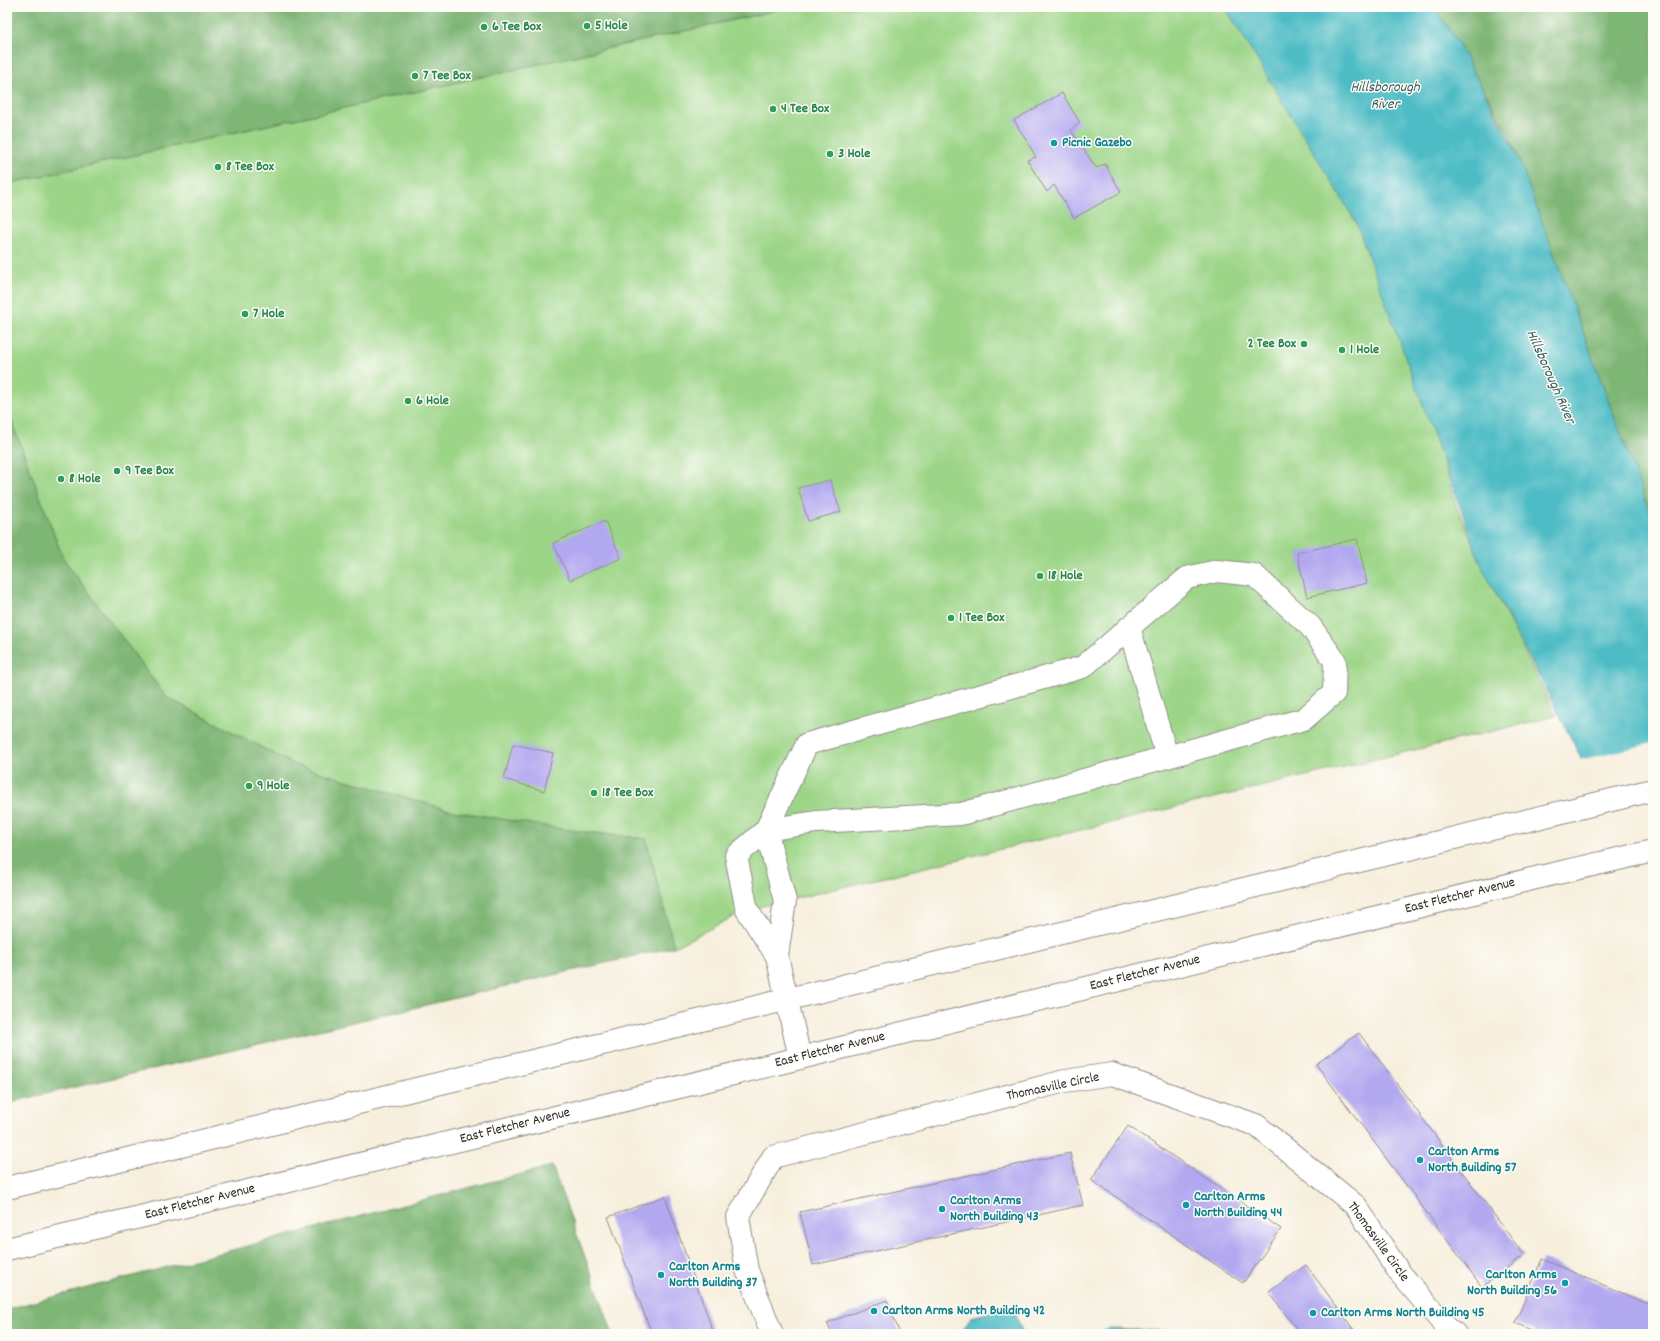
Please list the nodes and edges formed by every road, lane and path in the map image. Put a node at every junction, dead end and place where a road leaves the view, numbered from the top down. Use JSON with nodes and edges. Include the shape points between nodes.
{"nodes":[{"id":1,"x":1129,"y":627,"type":"junction"},
{"id":2,"x":1168,"y":757,"type":"junction"},
{"id":3,"x":1653,"y":790,"type":"edge"},
{"id":4,"x":766,"y":830,"type":"junction"},
{"id":5,"x":1653,"y":851,"type":"edge"},
{"id":6,"x":777,"y":956,"type":"junction"},
{"id":7,"x":786,"y":999,"type":"junction"},
{"id":8,"x":800,"y":1058,"type":"junction"},
{"id":9,"x":7,"y":1188,"type":"edge"},
{"id":10,"x":7,"y":1249,"type":"edge"},
{"id":11,"x":772,"y":1334,"type":"edge"},
{"id":12,"x":1455,"y":1334,"type":"edge"}],
"edges":[{"from":1,"to":2,"type":"main road"},
{"from":1,"to":2,"type":"main road","via":[[1187,578],[1217,571],[1254,575],[1310,626],[1334,660],[1334,693],[1304,719]]},
{"from":1,"to":4,"type":"main road","via":[[1083,667],[807,744]]},
{"from":2,"to":4,"type":"main road","via":[[961,814],[816,822]]},
{"from":3,"to":7,"type":"main road"},
{"from":4,"to":6,"type":"main road","via":[[785,901]]},
{"from":4,"to":6,"type":"main road","via":[[736,856],[747,910]]},
{"from":5,"to":8,"type":"main road","name":"East Fletcher Avenue"},
{"from":6,"to":7,"type":"main road"},
{"from":7,"to":8,"type":"main road"},
{"from":7,"to":9,"type":"main road"},
{"from":8,"to":10,"type":"main road","name":"East Fletcher Avenue"},
{"from":11,"to":12,"type":"main road","name":"Thomasville Circle","via":[[747,1270],[738,1217],[773,1157],[1065,1081],[1112,1074],[1256,1125],[1356,1206],[1399,1272]]}]}
